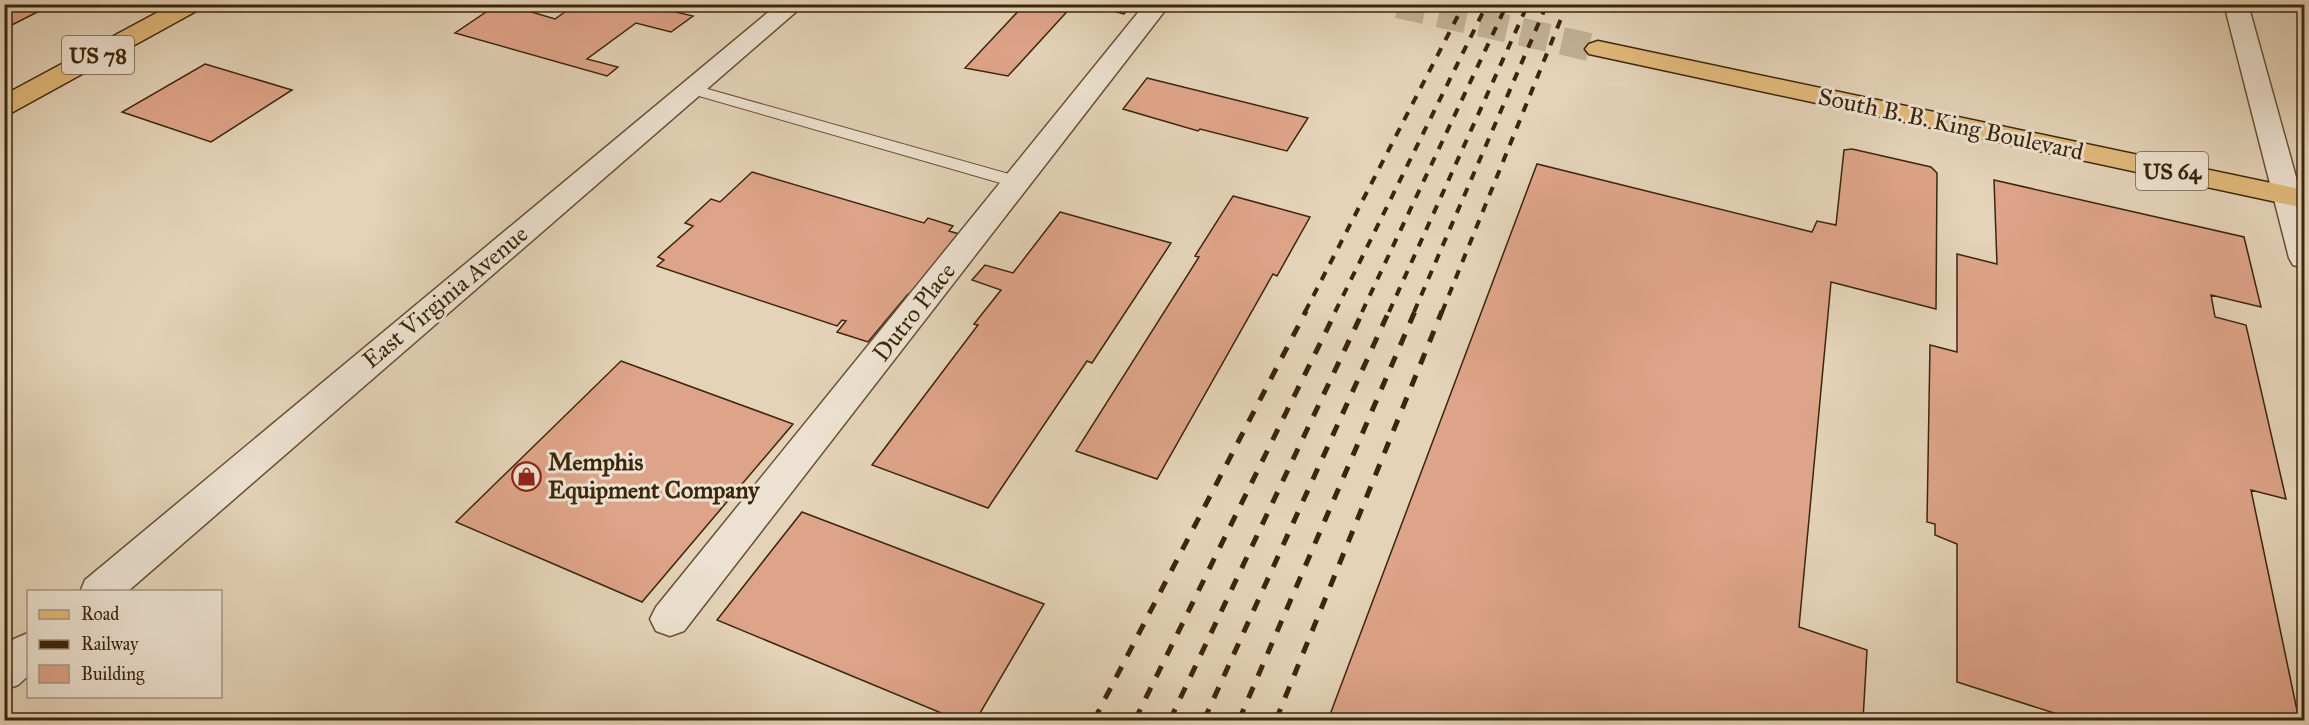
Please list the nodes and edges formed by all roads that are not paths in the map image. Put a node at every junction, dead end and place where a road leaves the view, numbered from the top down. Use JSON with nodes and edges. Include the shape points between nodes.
{"nodes":[{"id":1,"x":192,"y":4,"type":"edge"},
{"id":2,"x":793,"y":4,"type":"edge"},
{"id":3,"x":1158,"y":4,"type":"edge"},
{"id":4,"x":2236,"y":4,"type":"edge"},
{"id":5,"x":1598,"y":49,"type":"tunnel mouth"},
{"id":6,"x":690,"y":90,"type":"junction"},
{"id":7,"x":4,"y":106,"type":"edge"},
{"id":8,"x":1017,"y":182,"type":"junction"},
{"id":9,"x":2295,"y":197,"type":"edge"},
{"id":10,"x":2304,"y":258,"type":"edge"},
{"id":11,"x":100,"y":590,"type":"edge"},
{"id":12,"x":670,"y":619,"type":"dead end"},
{"id":13,"x":27,"y":652,"type":"edge"},
{"id":14,"x":4,"y":672,"type":"edge"}],
"edges":[{"from":1,"to":7,"type":"main road","number":"US 78"},
{"from":2,"to":6,"type":"street","name":"East Virginia Avenue"},
{"from":3,"to":8,"type":"street","name":"Dutro Place"},
{"from":4,"to":9,"type":"street"},
{"from":5,"to":9,"type":"main road","name":"South B. B. King Boulevard","number":"US 64"},
{"from":6,"to":8,"type":"lane"},
{"from":6,"to":11,"type":"street","name":"East Virginia Avenue"},
{"from":8,"to":12,"type":"street","name":"Dutro Place"},
{"from":9,"to":10,"type":"street"},
{"from":13,"to":14,"type":"street"}]}
